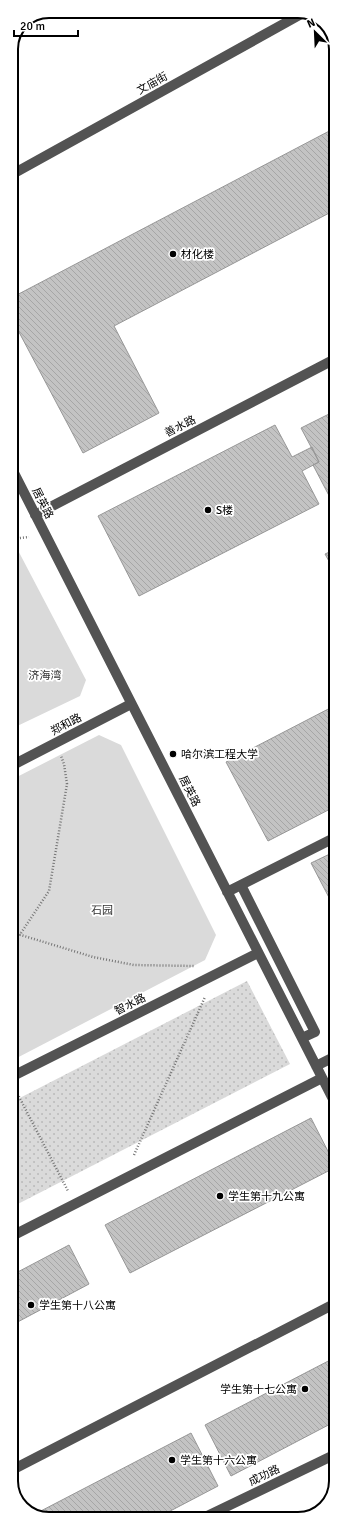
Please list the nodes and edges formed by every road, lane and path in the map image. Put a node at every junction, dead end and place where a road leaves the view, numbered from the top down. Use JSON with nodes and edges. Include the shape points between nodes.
{"nodes":[{"id":1,"x":294,"y":18,"type":"edge"},
{"id":2,"x":18,"y":171,"type":"edge"},
{"id":3,"x":329,"y":363,"type":"edge"},
{"id":4,"x":18,"y":481,"type":"edge"},
{"id":5,"x":35,"y":514,"type":"junction"},
{"id":6,"x":132,"y":704,"type":"junction"},
{"id":7,"x":56,"y":743,"type":"junction"},
{"id":8,"x":18,"y":762,"type":"edge"},
{"id":9,"x":329,"y":841,"type":"edge"},
{"id":10,"x":241,"y":885,"type":"junction"},
{"id":11,"x":227,"y":892,"type":"junction"},
{"id":12,"x":18,"y":933,"type":"edge"},
{"id":13,"x":21,"y":934,"type":"junction"},
{"id":14,"x":18,"y":938,"type":"edge"},
{"id":15,"x":258,"y":953,"type":"junction"},
{"id":16,"x":198,"y":967,"type":"dead end"},
{"id":17,"x":215,"y":975,"type":"junction"},
{"id":18,"x":302,"y":1038,"type":"junction"},
{"id":19,"x":329,"y":1060,"type":"edge"},
{"id":20,"x":316,"y":1066,"type":"junction"},
{"id":21,"x":18,"y":1074,"type":"edge"},
{"id":22,"x":322,"y":1078,"type":"junction"},
{"id":23,"x":329,"y":1092,"type":"edge"},
{"id":24,"x":18,"y":1095,"type":"edge"},
{"id":25,"x":123,"y":1179,"type":"junction"},
{"id":26,"x":75,"y":1204,"type":"junction"},
{"id":27,"x":18,"y":1233,"type":"edge"},
{"id":28,"x":329,"y":1307,"type":"edge"},
{"id":29,"x":329,"y":1457,"type":"edge"},
{"id":30,"x":18,"y":1467,"type":"edge"},
{"id":31,"x":215,"y":1512,"type":"edge"}],
"edges":[{"from":1,"to":2,"type":"street","name":"文庙街"},
{"from":3,"to":5,"type":"street","name":"善水路"},
{"from":4,"to":5,"type":"street","name":"居英路"},
{"from":5,"to":6,"type":"street","name":"居英路"},
{"from":6,"to":7,"type":"street","name":"郑和路"},
{"from":6,"to":11,"type":"street","name":"居英路"},
{"from":7,"to":8,"type":"street","name":"郑和路"},
{"from":7,"to":13,"type":"path","via":[[64,764],[67,784],[49,891]]},
{"from":9,"to":10,"type":"street"},
{"from":10,"to":11,"type":"street"},
{"from":10,"to":18,"type":"street","via":[[315,1032]]},
{"from":11,"to":15,"type":"street","name":"居英路"},
{"from":12,"to":13,"type":"path"},
{"from":13,"to":14,"type":"path"},
{"from":13,"to":16,"type":"path","via":[[92,956],[134,965]]},
{"from":15,"to":17,"type":"street","name":"智水路"},
{"from":15,"to":18,"type":"street","name":"居英路"},
{"from":17,"to":21,"type":"street","name":"智水路"},
{"from":17,"to":25,"type":"path"},
{"from":18,"to":20,"type":"street","name":"居英路"},
{"from":19,"to":20,"type":"street"},
{"from":20,"to":22,"type":"street","name":"居英路"},
{"from":22,"to":23,"type":"street","name":"居英路"},
{"from":22,"to":25,"type":"street"},
{"from":24,"to":26,"type":"path"},
{"from":25,"to":26,"type":"street"},
{"from":26,"to":27,"type":"street"},
{"from":28,"to":30,"type":"street"},
{"from":29,"to":31,"type":"street","name":"成功路"}]}
